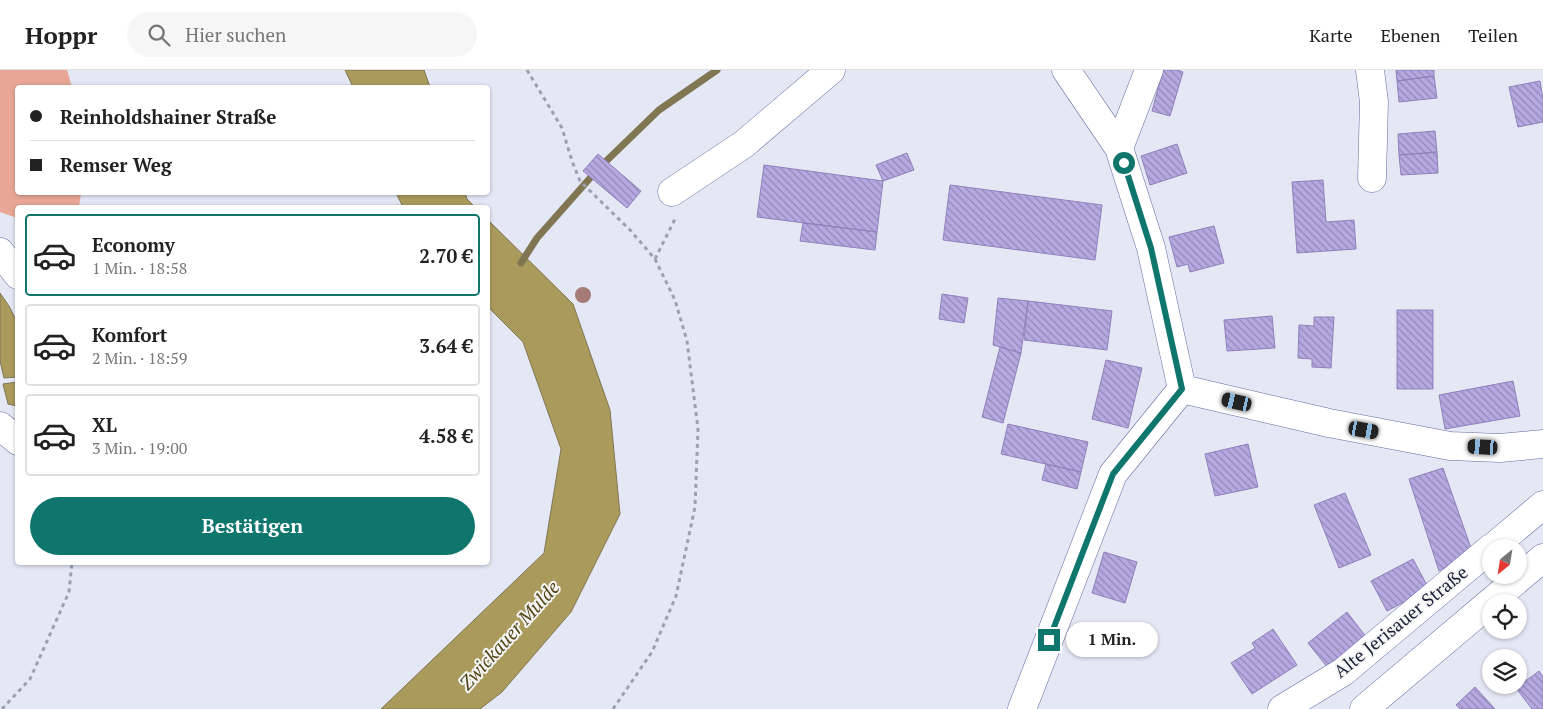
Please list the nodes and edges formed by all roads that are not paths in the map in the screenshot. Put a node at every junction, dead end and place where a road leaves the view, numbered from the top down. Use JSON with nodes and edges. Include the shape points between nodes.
{"nodes":[{"id":1,"x":831,"y":70,"type":"edge"},
{"id":2,"x":1066,"y":70,"type":"edge"},
{"id":3,"x":1149,"y":70,"type":"edge"},
{"id":4,"x":1370,"y":70,"type":"edge"},
{"id":5,"x":1119,"y":148,"type":"junction"},
{"id":6,"x":1372,"y":178,"type":"dead end"},
{"id":7,"x":679,"y":187,"type":"road end"},
{"id":8,"x":0,"y":252,"type":"edge"},
{"id":9,"x":15,"y":271,"type":"edge"},
{"id":10,"x":1182,"y":389,"type":"junction"},
{"id":11,"x":0,"y":426,"type":"edge"},
{"id":12,"x":15,"y":438,"type":"edge"},
{"id":13,"x":1543,"y":444,"type":"edge"},
{"id":14,"x":1543,"y":505,"type":"edge"},
{"id":15,"x":1503,"y":539,"type":"edge"},
{"id":16,"x":1482,"y":556,"type":"edge"},
{"id":17,"x":1543,"y":558,"type":"edge"},
{"id":18,"x":1022,"y":709,"type":"edge"},
{"id":19,"x":1282,"y":709,"type":"edge"},
{"id":20,"x":1364,"y":709,"type":"edge"}],
"edges":[{"from":1,"to":7,"type":"street","via":[[744,144]]},
{"from":2,"to":5,"type":"street"},
{"from":3,"to":5,"type":"street"},
{"from":4,"to":6,"type":"street","via":[[1374,102]]},
{"from":5,"to":10,"type":"street","via":[[1151,248]]},
{"from":8,"to":9,"type":"street"},
{"from":10,"to":13,"type":"street","via":[[1450,446],[1500,448]]},
{"from":10,"to":18,"type":"street","via":[[1113,474]]},
{"from":11,"to":12,"type":"street"},
{"from":14,"to":15,"type":"street","name":"Alte Jerisauer Straße"},
{"from":16,"to":19,"type":"street","name":"Alte Jerisauer Straße","via":[[1343,672]]},
{"from":17,"to":20,"type":"street"}]}
